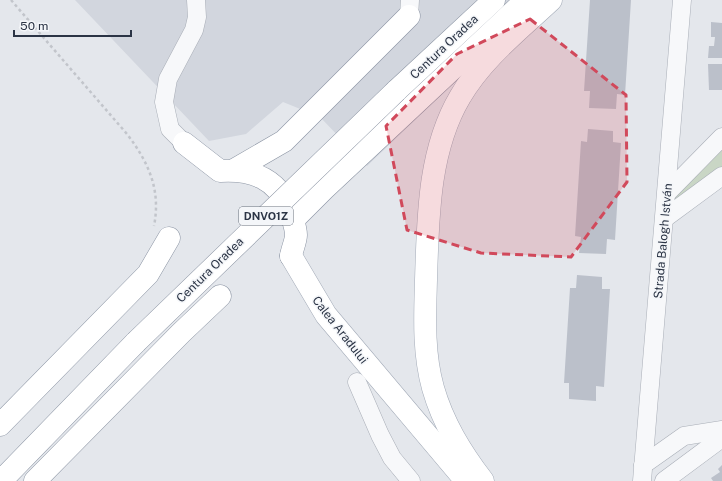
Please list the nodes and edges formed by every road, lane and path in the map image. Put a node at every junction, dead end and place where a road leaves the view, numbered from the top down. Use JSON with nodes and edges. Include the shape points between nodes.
{"nodes":[{"id":1,"x":11,"y":0,"type":"edge"},
{"id":2,"x":196,"y":0,"type":"edge"},
{"id":3,"x":475,"y":0,"type":"edge"},
{"id":4,"x":494,"y":0,"type":"edge"},
{"id":5,"x":526,"y":0,"type":"edge"},
{"id":6,"x":551,"y":0,"type":"edge"},
{"id":7,"x":682,"y":0,"type":"edge"},
{"id":8,"x":410,"y":8,"type":"edge"},
{"id":9,"x":392,"y":87,"type":"junction"},
{"id":10,"x":722,"y":137,"type":"edge"},
{"id":11,"x":184,"y":143,"type":"joint"},
{"id":12,"x":234,"y":170,"type":"junction"},
{"id":13,"x":722,"y":176,"type":"edge"},
{"id":14,"x":667,"y":193,"type":"junction"},
{"id":15,"x":665,"y":218,"type":"junction"},
{"id":16,"x":293,"y":220,"type":"junction"},
{"id":17,"x":161,"y":235,"type":"joint"},
{"id":18,"x":220,"y":296,"type":"dead end"},
{"id":19,"x":133,"y":338,"type":"junction"},
{"id":20,"x":357,"y":382,"type":"dead end"},
{"id":21,"x":0,"y":425,"type":"edge"},
{"id":22,"x":722,"y":430,"type":"edge"},
{"id":23,"x":722,"y":438,"type":"edge"},
{"id":24,"x":431,"y":439,"type":"junction"},
{"id":25,"x":0,"y":466,"type":"edge"},
{"id":26,"x":643,"y":473,"type":"edge"},
{"id":27,"x":1,"y":481,"type":"edge"},
{"id":28,"x":36,"y":481,"type":"edge"},
{"id":29,"x":411,"y":481,"type":"edge"},
{"id":30,"x":445,"y":481,"type":"edge"},
{"id":31,"x":466,"y":481,"type":"edge"},
{"id":32,"x":483,"y":481,"type":"edge"},
{"id":33,"x":664,"y":481,"type":"edge"}],
"edges":[{"from":1,"to":17,"type":"path","via":[[141,152],[156,189]]},
{"from":2,"to":11,"type":"street","via":[[197,17],[194,30],[168,79],[164,102],[170,129]]},
{"from":3,"to":9,"type":"main road","name":"Centura Oradea","number":"DNVO1Z"},
{"from":4,"to":9,"type":"main road","name":"Centura Oradea","number":"DNVO1Z"},
{"from":5,"to":16,"type":"main road"},
{"from":6,"to":32,"type":"main road","via":[[480,69],[460,97],[446,128],[432,184],[425,331],[428,367],[446,424],[462,454]]},
{"from":7,"to":14,"type":"street","name":"Strada Balogh István"},
{"from":8,"to":12,"type":"main road","via":[[284,141]]},
{"from":9,"to":19,"type":"main road","name":"Centura Oradea","number":"DNVO1Z","bridge":true},
{"from":10,"to":14,"type":"street"},
{"from":11,"to":12,"type":"main road","name":"Calea Aradului","via":[[220,172]]},
{"from":12,"to":16,"type":"main road","name":"Calea Aradului","via":[[260,176],[271,184],[285,200]]},
{"from":13,"to":15,"type":"street"},
{"from":14,"to":15,"type":"street","name":"Strada Balogh István"},
{"from":15,"to":26,"type":"street","name":"Strada Balogh István"},
{"from":16,"to":24,"type":"main road","name":"Calea Aradului","via":[[296,234],[291,256],[326,315]]},
{"from":17,"to":21,"type":"main road","via":[[148,274]]},
{"from":18,"to":28,"type":"main road"},
{"from":19,"to":25,"type":"main road","name":"Centura Oradea","number":"DNVO1Z"},
{"from":19,"to":27,"type":"main road","name":"Centura Oradea","number":"DNVO1Z"},
{"from":20,"to":29,"type":"street","via":[[392,458]]},
{"from":22,"to":26,"type":"street","via":[[684,436]]},
{"from":23,"to":33,"type":"street"},
{"from":24,"to":30,"type":"main road"},
{"from":24,"to":31,"type":"main road","name":"Calea Aradului"}]}
